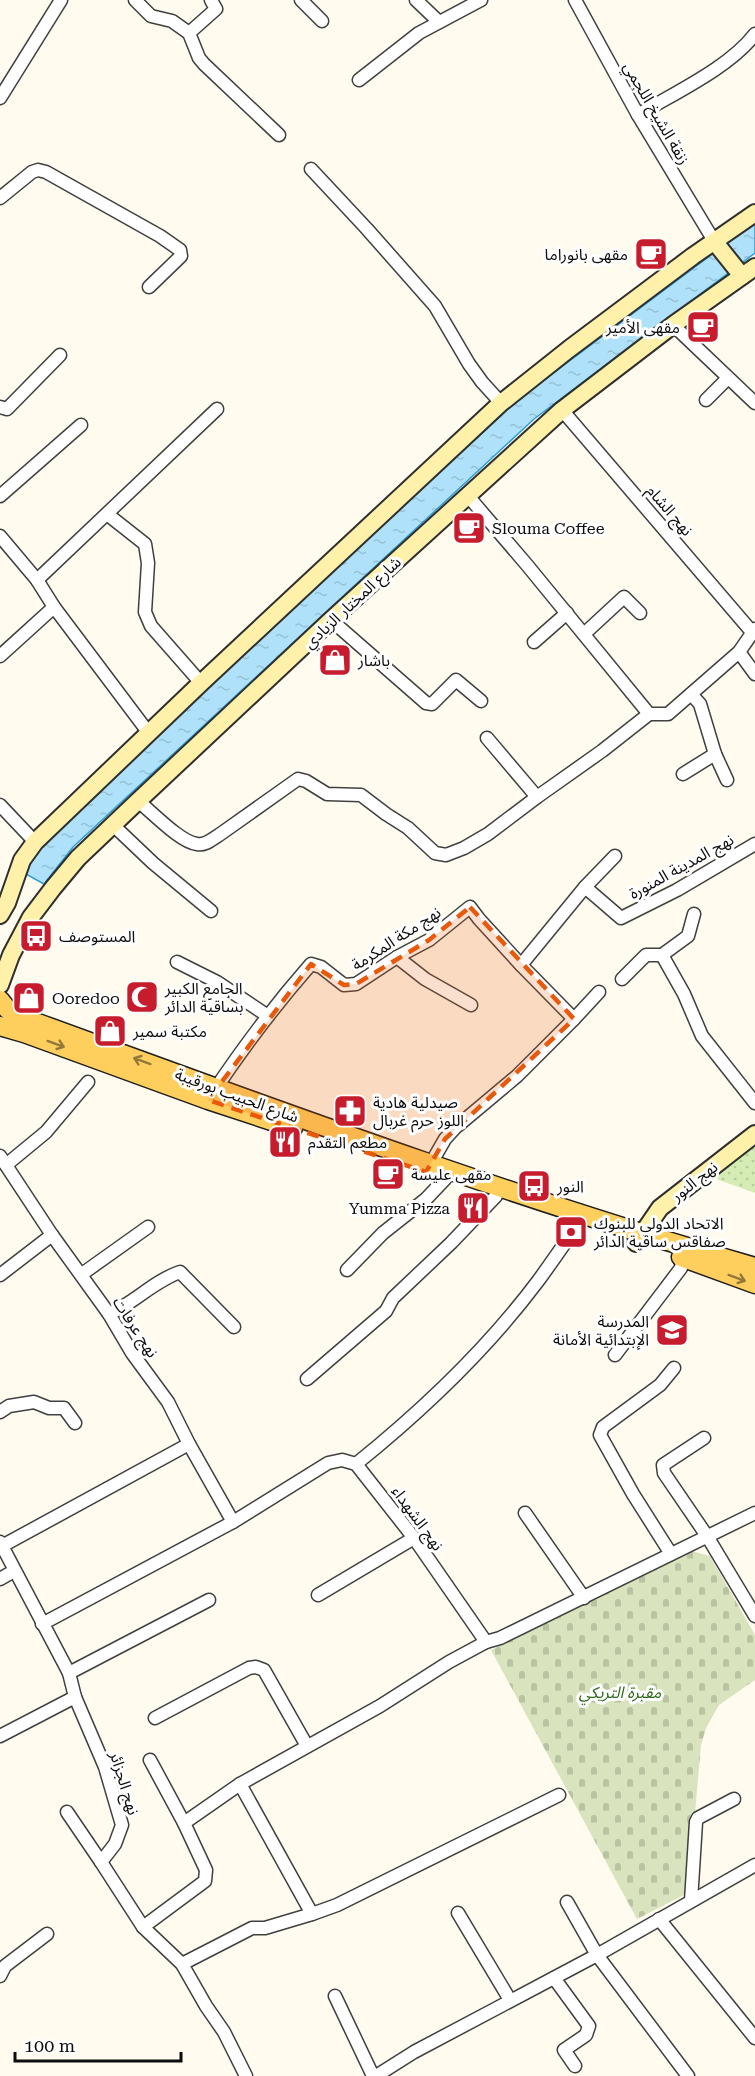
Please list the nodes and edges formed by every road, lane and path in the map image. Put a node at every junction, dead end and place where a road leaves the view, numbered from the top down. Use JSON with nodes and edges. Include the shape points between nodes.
{"nodes":[{"id":1,"x":61,"y":0,"type":"edge"},
{"id":2,"x":135,"y":0,"type":"edge"},
{"id":3,"x":211,"y":0,"type":"edge"},
{"id":4,"x":301,"y":0,"type":"edge"},
{"id":5,"x":416,"y":0,"type":"edge"},
{"id":6,"x":481,"y":0,"type":"edge"},
{"id":7,"x":575,"y":0,"type":"edge"},
{"id":8,"x":322,"y":21,"type":"dead end"},
{"id":9,"x":439,"y":22,"type":"junction"},
{"id":10,"x":189,"y":33,"type":"junction"},
{"id":11,"x":755,"y":34,"type":"edge"},
{"id":12,"x":359,"y":80,"type":"dead end"},
{"id":13,"x":0,"y":98,"type":"edge"},
{"id":14,"x":638,"y":115,"type":"junction"},
{"id":15,"x":279,"y":135,"type":"dead end"},
{"id":16,"x":311,"y":169,"type":"dead end"},
{"id":17,"x":0,"y":198,"type":"edge"},
{"id":18,"x":755,"y":213,"type":"edge"},
{"id":19,"x":714,"y":241,"type":"junction"},
{"id":20,"x":751,"y":272,"type":"edge"},
{"id":21,"x":149,"y":287,"type":"dead end"},
{"id":22,"x":673,"y":325,"type":"junction"},
{"id":23,"x":60,"y":355,"type":"dead end"},
{"id":24,"x":728,"y":378,"type":"junction"},
{"id":25,"x":706,"y":400,"type":"dead end"},
{"id":26,"x":501,"y":403,"type":"junction"},
{"id":27,"x":755,"y":403,"type":"edge"},
{"id":28,"x":0,"y":406,"type":"edge"},
{"id":29,"x":217,"y":409,"type":"dead end"},
{"id":30,"x":562,"y":410,"type":"junction"},
{"id":31,"x":81,"y":425,"type":"dead end"},
{"id":32,"x":0,"y":496,"type":"edge"},
{"id":33,"x":468,"y":496,"type":"junction"},
{"id":34,"x":107,"y":514,"type":"junction"},
{"id":35,"x":0,"y":536,"type":"edge"},
{"id":36,"x":37,"y":580,"type":"junction"},
{"id":37,"x":54,"y":607,"type":"junction"},
{"id":38,"x":567,"y":613,"type":"junction"},
{"id":39,"x":640,"y":613,"type":"dead end"},
{"id":40,"x":331,"y":620,"type":"junction"},
{"id":41,"x":754,"y":630,"type":"edge"},
{"id":42,"x":584,"y":634,"type":"junction"},
{"id":43,"x":534,"y":642,"type":"dead end"},
{"id":44,"x":739,"y":652,"type":"junction"},
{"id":45,"x":0,"y":656,"type":"edge"},
{"id":46,"x":755,"y":674,"type":"edge"},
{"id":47,"x":201,"y":682,"type":"junction"},
{"id":48,"x":691,"y":694,"type":"junction"},
{"id":49,"x":481,"y":701,"type":"dead end"},
{"id":50,"x":649,"y":714,"type":"junction"},
{"id":51,"x":148,"y":732,"type":"junction"},
{"id":52,"x":487,"y":738,"type":"dead end"},
{"id":53,"x":715,"y":754,"type":"junction"},
{"id":54,"x":683,"y":774,"type":"dead end"},
{"id":55,"x":727,"y":780,"type":"dead end"},
{"id":56,"x":537,"y":797,"type":"junction"},
{"id":57,"x":138,"y":801,"type":"junction"},
{"id":58,"x":0,"y":805,"type":"edge"},
{"id":59,"x":113,"y":825,"type":"junction"},
{"id":60,"x":35,"y":842,"type":"junction"},
{"id":61,"x":755,"y":844,"type":"edge"},
{"id":62,"x":615,"y":856,"type":"dead end"},
{"id":63,"x":585,"y":887,"type":"junction"},
{"id":64,"x":3,"y":909,"type":"edge"},
{"id":65,"x":211,"y":911,"type":"dead end"},
{"id":66,"x":693,"y":914,"type":"dead end"},
{"id":67,"x":31,"y":917,"type":"junction"},
{"id":68,"x":662,"y":955,"type":"junction"},
{"id":69,"x":397,"y":957,"type":"junction"},
{"id":70,"x":177,"y":962,"type":"dead end"},
{"id":71,"x":521,"y":965,"type":"junction"},
{"id":72,"x":622,"y":979,"type":"dead end"},
{"id":73,"x":0,"y":985,"type":"edge"},
{"id":74,"x":599,"y":992,"type":"dead end"},
{"id":75,"x":0,"y":1002,"type":"edge"},
{"id":76,"x":471,"y":1005,"type":"dead end"},
{"id":77,"x":0,"y":1012,"type":"edge"},
{"id":78,"x":268,"y":1016,"type":"junction"},
{"id":79,"x":574,"y":1019,"type":"junction"},
{"id":80,"x":0,"y":1026,"type":"edge"},
{"id":81,"x":88,"y":1082,"type":"dead end"},
{"id":82,"x":212,"y":1094,"type":"junction"},
{"id":83,"x":755,"y":1103,"type":"edge"},
{"id":84,"x":755,"y":1135,"type":"edge"},
{"id":85,"x":3,"y":1161,"type":"edge"},
{"id":86,"x":429,"y":1168,"type":"junction"},
{"id":87,"x":445,"y":1179,"type":"junction"},
{"id":88,"x":496,"y":1196,"type":"junction"},
{"id":89,"x":578,"y":1224,"type":"junction"},
{"id":90,"x":148,"y":1227,"type":"dead end"},
{"id":91,"x":52,"y":1235,"type":"junction"},
{"id":92,"x":639,"y":1238,"type":"junction"},
{"id":93,"x":683,"y":1258,"type":"junction"},
{"id":94,"x":755,"y":1267,"type":"edge"},
{"id":95,"x":347,"y":1270,"type":"dead end"},
{"id":96,"x":82,"y":1274,"type":"junction"},
{"id":97,"x":0,"y":1275,"type":"edge"},
{"id":98,"x":755,"y":1284,"type":"edge"},
{"id":99,"x":109,"y":1314,"type":"junction"},
{"id":100,"x":234,"y":1327,"type":"dead end"},
{"id":101,"x":615,"y":1355,"type":"dead end"},
{"id":102,"x":674,"y":1368,"type":"dead end"},
{"id":103,"x":307,"y":1379,"type":"dead end"},
{"id":104,"x":0,"y":1412,"type":"edge"},
{"id":105,"x":75,"y":1424,"type":"dead end"},
{"id":106,"x":704,"y":1438,"type":"dead end"},
{"id":107,"x":189,"y":1444,"type":"junction"},
{"id":108,"x":356,"y":1464,"type":"junction"},
{"id":109,"x":525,"y":1513,"type":"dead end"},
{"id":110,"x":755,"y":1513,"type":"edge"},
{"id":111,"x":233,"y":1522,"type":"junction"},
{"id":112,"x":707,"y":1536,"type":"junction"},
{"id":113,"x":414,"y":1538,"type":"junction"},
{"id":114,"x":1,"y":1544,"type":"edge"},
{"id":115,"x":671,"y":1554,"type":"junction"},
{"id":116,"x":14,"y":1571,"type":"junction"},
{"id":117,"x":0,"y":1579,"type":"edge"},
{"id":118,"x":318,"y":1595,"type":"dead end"},
{"id":119,"x":584,"y":1598,"type":"junction"},
{"id":120,"x":208,"y":1600,"type":"dead end"},
{"id":121,"x":755,"y":1616,"type":"edge"},
{"id":122,"x":42,"y":1624,"type":"junction"},
{"id":123,"x":486,"y":1642,"type":"junction"},
{"id":124,"x":69,"y":1673,"type":"junction"},
{"id":125,"x":75,"y":1697,"type":"junction"},
{"id":126,"x":155,"y":1718,"type":"dead end"},
{"id":127,"x":0,"y":1736,"type":"edge"},
{"id":128,"x":308,"y":1746,"type":"junction"},
{"id":129,"x":150,"y":1760,"type":"dead end"},
{"id":130,"x":240,"y":1784,"type":"junction"},
{"id":131,"x":559,"y":1795,"type":"dead end"},
{"id":132,"x":734,"y":1799,"type":"dead end"},
{"id":133,"x":67,"y":1812,"type":"dead end"},
{"id":134,"x":184,"y":1823,"type":"junction"},
{"id":135,"x":101,"y":1862,"type":"junction"},
{"id":136,"x":755,"y":1865,"type":"edge"},
{"id":137,"x":691,"y":1901,"type":"junction"},
{"id":138,"x":567,"y":1902,"type":"dead end"},
{"id":139,"x":458,"y":1913,"type":"dead end"},
{"id":140,"x":312,"y":1914,"type":"junction"},
{"id":141,"x":659,"y":1919,"type":"junction"},
{"id":142,"x":142,"y":1927,"type":"junction"},
{"id":143,"x":47,"y":1934,"type":"dead end"},
{"id":144,"x":597,"y":1955,"type":"junction"},
{"id":145,"x":182,"y":1964,"type":"junction"},
{"id":146,"x":0,"y":1976,"type":"edge"},
{"id":147,"x":554,"y":1978,"type":"junction"},
{"id":148,"x":335,"y":1995,"type":"dead end"},
{"id":149,"x":510,"y":2000,"type":"junction"},
{"id":150,"x":755,"y":2038,"type":"edge"},
{"id":151,"x":575,"y":2066,"type":"dead end"},
{"id":152,"x":246,"y":2076,"type":"edge"},
{"id":153,"x":375,"y":2076,"type":"edge"},
{"id":154,"x":688,"y":2076,"type":"edge"}],
"edges":[{"from":1,"to":13,"type":"street"},
{"from":2,"to":10,"type":"street","via":[[151,16],[172,21]]},
{"from":3,"to":10,"type":"street","via":[[216,9]]},
{"from":4,"to":8,"type":"street"},
{"from":5,"to":9,"type":"street"},
{"from":6,"to":9,"type":"street"},
{"from":7,"to":14,"type":"street","name":"زنقة الشيخ اللجمي"},
{"from":9,"to":12,"type":"street"},
{"from":10,"to":15,"type":"street","via":[[204,64]]},
{"from":11,"to":14,"type":"street","via":[[719,67]]},
{"from":14,"to":19,"type":"street","name":"زنقة الشيخ اللجمي"},
{"from":16,"to":26,"type":"street","via":[[435,306],[469,364]]},
{"from":17,"to":21,"type":"street","via":[[38,170],[160,236],[180,250],[181,256]]},
{"from":18,"to":19,"type":"street"},
{"from":19,"to":20,"type":"street"},
{"from":19,"to":26,"type":"street"},
{"from":20,"to":22,"type":"street","name":"شارع المختار الزيادي"},
{"from":22,"to":24,"type":"street"},
{"from":22,"to":30,"type":"street","name":"شارع المختار الزيادي"},
{"from":23,"to":28,"type":"street","via":[[7,409]]},
{"from":24,"to":25,"type":"street"},
{"from":24,"to":27,"type":"street"},
{"from":26,"to":47,"type":"street"},
{"from":29,"to":34,"type":"street"},
{"from":30,"to":33,"type":"street","name":"شارع المختار الزيادي"},
{"from":30,"to":41,"type":"street","name":"نهج الشام"},
{"from":31,"to":32,"type":"street"},
{"from":33,"to":38,"type":"street"},
{"from":33,"to":40,"type":"street","name":"شارع المختار الزيادي"},
{"from":34,"to":36,"type":"street"},
{"from":34,"to":47,"type":"street","via":[[145,544],[147,619]]},
{"from":35,"to":36,"type":"street"},
{"from":36,"to":37,"type":"street"},
{"from":37,"to":45,"type":"street"},
{"from":37,"to":51,"type":"street"},
{"from":38,"to":42,"type":"street"},
{"from":38,"to":43,"type":"street"},
{"from":39,"to":42,"type":"street","via":[[624,597]]},
{"from":40,"to":49,"type":"street","via":[[426,703],[432,704],[456,680]]},
{"from":40,"to":57,"type":"street","name":"شارع المختار الزيادي"},
{"from":41,"to":44,"type":"street"},
{"from":42,"to":50,"type":"street"},
{"from":44,"to":46,"type":"street"},
{"from":44,"to":48,"type":"street"},
{"from":47,"to":51,"type":"street"},
{"from":48,"to":50,"type":"street","via":[[668,714]]},
{"from":48,"to":53,"type":"street","via":[[700,704]]},
{"from":50,"to":56,"type":"street","via":[[603,752]]},
{"from":51,"to":60,"type":"street"},
{"from":52,"to":56,"type":"street"},
{"from":53,"to":54,"type":"street"},
{"from":53,"to":55,"type":"street"},
{"from":56,"to":57,"type":"street","via":[[488,834],[446,855],[435,853],[408,828],[361,795],[327,794],[298,779],[207,843],[197,844],[183,838]]},
{"from":57,"to":59,"type":"street","name":"شارع المختار الزيادي"},
{"from":58,"to":60,"type":"street"},
{"from":59,"to":65,"type":"street"},
{"from":59,"to":67,"type":"street","name":"شارع المختار الزيادي","via":[[78,858]]},
{"from":60,"to":64,"type":"street","via":[[22,860]]},
{"from":61,"to":63,"type":"street","name":"نهج المدينة المنورة","via":[[621,918]]},
{"from":62,"to":63,"type":"street"},
{"from":63,"to":71,"type":"street"},
{"from":64,"to":67,"type":"street"},
{"from":66,"to":68,"type":"street","via":[[688,936]]},
{"from":67,"to":73,"type":"street","name":"شارع المختار الزيادي"},
{"from":68,"to":72,"type":"street","via":[[646,955]]},
{"from":68,"to":83,"type":"street","via":[[702,1036]]},
{"from":69,"to":71,"type":"street","name":"نهج مكة المكرمة","via":[[429,940],[470,907]]},
{"from":69,"to":76,"type":"street","via":[[425,979]]},
{"from":69,"to":78,"type":"street","name":"نهج مكة المكرمة","via":[[356,984],[344,985],[311,964]]},
{"from":70,"to":78,"type":"street","via":[[217,982]]},
{"from":71,"to":79,"type":"street"},
{"from":74,"to":79,"type":"street"},
{"from":75,"to":77,"type":"main road","name":"شارع الحبيب بورقيبة"},
{"from":82,"to":75,"type":"main road","name":"شارع الحبيب بورقيبة","one_way":true,"via":[[24,1018]]},
{"from":78,"to":82,"type":"street","name":"نهج مكة المكرمة"},
{"from":79,"to":86,"type":"street","via":[[517,1076],[454,1128]]},
{"from":80,"to":82,"type":"main road","name":"شارع الحبيب بورقيبة","one_way":true},
{"from":81,"to":85,"type":"street","via":[[46,1132]]},
{"from":82,"to":86,"type":"main road","name":"شارع الحبيب بورقيبة"},
{"from":84,"to":92,"type":"street","name":"نهج النور","via":[[660,1208]]},
{"from":85,"to":91,"type":"street","name":"نهج عرفات"},
{"from":86,"to":87,"type":"main road","name":"شارع الحبيب بورقيبة"},
{"from":86,"to":92,"type":"main road","name":"شارع الحبيب بورقيبة"},
{"from":87,"to":88,"type":"main road","name":"شارع الحبيب بورقيبة"},
{"from":87,"to":95,"type":"street","via":[[382,1233]]},
{"from":88,"to":89,"type":"main road","name":"شارع الحبيب بورقيبة"},
{"from":88,"to":103,"type":"street","via":[[393,1298],[386,1311]]},
{"from":89,"to":92,"type":"main road","name":"شارع الحبيب بورقيبة"},
{"from":89,"to":108,"type":"street","via":[[496,1332],[392,1435]]},
{"from":90,"to":96,"type":"street"},
{"from":91,"to":96,"type":"street","name":"نهج عرفات"},
{"from":91,"to":97,"type":"street"},
{"from":92,"to":93,"type":"main road","name":"شارع الحبيب بورقيبة"},
{"from":92,"to":94,"type":"main road","name":"شارع الحبيب بورقيبة"},
{"from":93,"to":98,"type":"main road","name":"شارع الحبيب بورقيبة","one_way":true},
{"from":93,"to":101,"type":"street","via":[[681,1268]]},
{"from":96,"to":99,"type":"street","name":"نهج عرفات"},
{"from":99,"to":100,"type":"street","via":[[180,1272]]},
{"from":99,"to":107,"type":"street","name":"نهج عرفات","via":[[168,1402]]},
{"from":102,"to":115,"type":"street","via":[[660,1385],[603,1427],[600,1435]]},
{"from":104,"to":105,"type":"street","via":[[14,1405],[37,1402],[49,1408],[64,1408]]},
{"from":106,"to":112,"type":"street","via":[[662,1468]]},
{"from":107,"to":111,"type":"street","name":"نهج عرفات"},
{"from":107,"to":114,"type":"street"},
{"from":108,"to":111,"type":"street","via":[[342,1460],[328,1463]]},
{"from":108,"to":113,"type":"street","name":"نهج الشهداء"},
{"from":109,"to":119,"type":"street"},
{"from":110,"to":112,"type":"street"},
{"from":111,"to":122,"type":"street"},
{"from":112,"to":115,"type":"street"},
{"from":112,"to":121,"type":"street"},
{"from":113,"to":118,"type":"street"},
{"from":113,"to":123,"type":"street","name":"نهج الشهداء"},
{"from":114,"to":116,"type":"street","name":"نهج الجزائر"},
{"from":115,"to":119,"type":"street"},
{"from":116,"to":117,"type":"street"},
{"from":116,"to":122,"type":"street","name":"نهج الجزائر"},
{"from":119,"to":123,"type":"street"},
{"from":120,"to":124,"type":"street"},
{"from":122,"to":124,"type":"street","name":"نهج الجزائر"},
{"from":123,"to":128,"type":"street"},
{"from":124,"to":125,"type":"street","name":"نهج الجزائر"},
{"from":125,"to":127,"type":"street"},
{"from":125,"to":135,"type":"street","name":"نهج الجزائر","via":[[105,1767],[122,1825],[115,1844]]},
{"from":126,"to":128,"type":"street","via":[[249,1668],[260,1667]]},
{"from":128,"to":130,"type":"street"},
{"from":129,"to":134,"type":"street"},
{"from":130,"to":134,"type":"street"},
{"from":130,"to":140,"type":"street"},
{"from":131,"to":140,"type":"street","via":[[338,1905]]},
{"from":132,"to":137,"type":"street","via":[[696,1822]]},
{"from":133,"to":135,"type":"street"},
{"from":134,"to":142,"type":"street","via":[[206,1870],[205,1881]]},
{"from":135,"to":142,"type":"street"},
{"from":136,"to":137,"type":"street"},
{"from":137,"to":141,"type":"street"},
{"from":138,"to":144,"type":"street"},
{"from":139,"to":149,"type":"street"},
{"from":140,"to":145,"type":"street","via":[[252,1928]]},
{"from":141,"to":144,"type":"street"},
{"from":141,"to":150,"type":"street"},
{"from":142,"to":145,"type":"street"},
{"from":143,"to":146,"type":"street","via":[[5,1966]]},
{"from":144,"to":147,"type":"street"},
{"from":144,"to":154,"type":"street"},
{"from":145,"to":152,"type":"street"},
{"from":147,"to":149,"type":"street"},
{"from":147,"to":151,"type":"street","via":[[589,2026],[586,2035],[564,2050]]},
{"from":148,"to":153,"type":"street"},
{"from":149,"to":153,"type":"street"}]}
